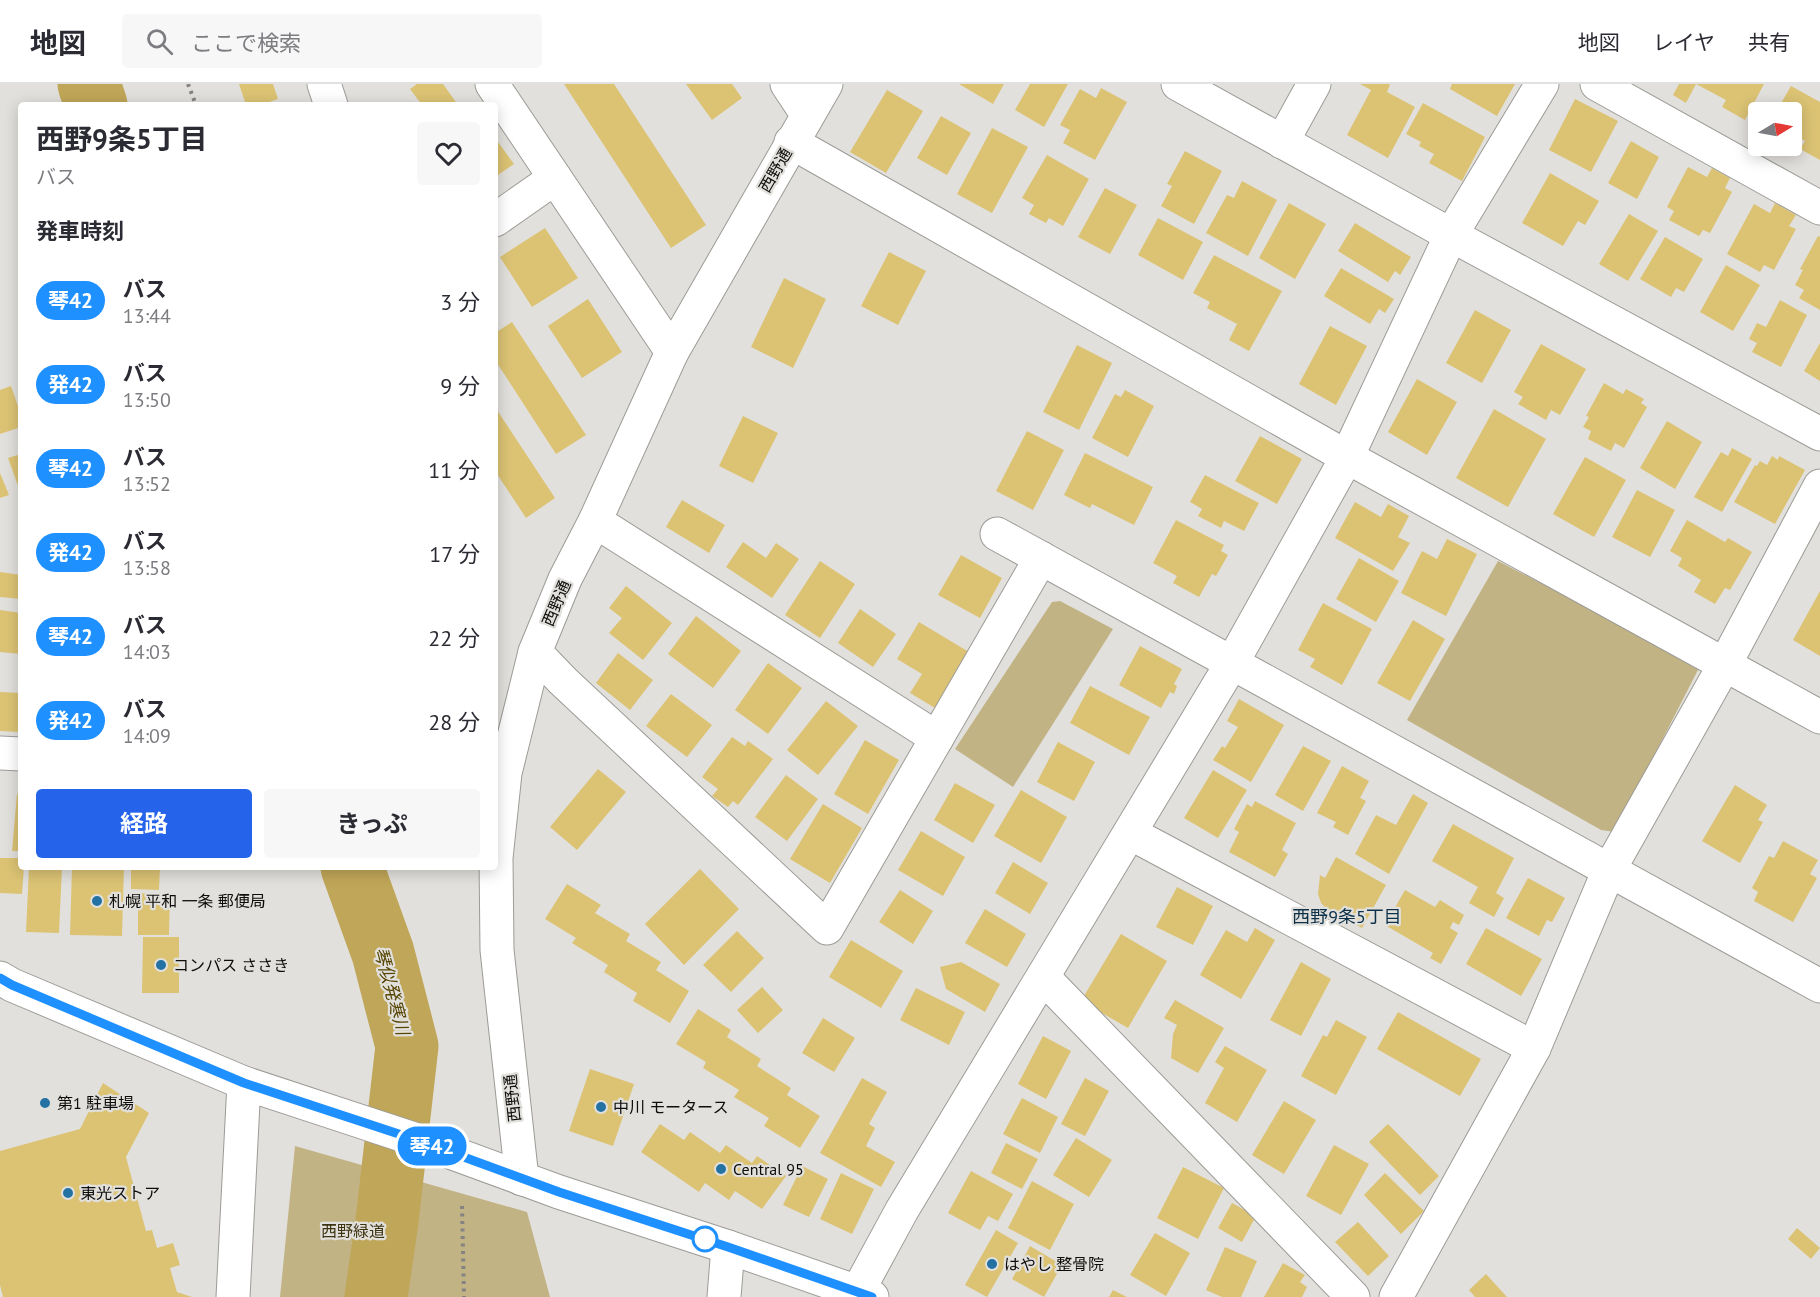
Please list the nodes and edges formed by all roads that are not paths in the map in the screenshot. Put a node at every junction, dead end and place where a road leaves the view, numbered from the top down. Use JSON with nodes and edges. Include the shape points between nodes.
{"nodes":[{"id":1,"x":324,"y":84,"type":"edge"},
{"id":2,"x":492,"y":84,"type":"edge"},
{"id":3,"x":787,"y":84,"type":"edge"},
{"id":4,"x":826,"y":84,"type":"edge"},
{"id":5,"x":1178,"y":84,"type":"edge"},
{"id":6,"x":1314,"y":84,"type":"edge"},
{"id":7,"x":1542,"y":84,"type":"edge"},
{"id":8,"x":1597,"y":84,"type":"edge"},
{"id":9,"x":330,"y":102,"type":"edge"},
{"id":10,"x":807,"y":114,"type":"junction"},
{"id":11,"x":791,"y":142,"type":"junction"},
{"id":12,"x":1282,"y":142,"type":"junction"},
{"id":13,"x":555,"y":178,"type":"junction"},
{"id":14,"x":1820,"y":208,"type":"edge"},
{"id":15,"x":498,"y":218,"type":"edge"},
{"id":16,"x":1451,"y":235,"type":"junction"},
{"id":17,"x":672,"y":352,"type":"junction"},
{"id":18,"x":1820,"y":434,"type":"edge"},
{"id":19,"x":1347,"y":457,"type":"junction"},
{"id":20,"x":1820,"y":486,"type":"edge"},
{"id":21,"x":595,"y":521,"type":"junction"},
{"id":22,"x":997,"y":534,"type":"dead end"},
{"id":23,"x":1041,"y":558,"type":"junction"},
{"id":24,"x":535,"y":652,"type":"junction"},
{"id":25,"x":1232,"y":663,"type":"junction"},
{"id":26,"x":1725,"y":664,"type":"junction"},
{"id":27,"x":1820,"y":717,"type":"edge"},
{"id":28,"x":937,"y":738,"type":"junction"},
{"id":29,"x":0,"y":753,"type":"edge"},
{"id":30,"x":18,"y":754,"type":"edge"},
{"id":31,"x":1130,"y":833,"type":"junction"},
{"id":32,"x":498,"y":839,"type":"edge"},
{"id":33,"x":496,"y":870,"type":"edge"},
{"id":34,"x":1609,"y":870,"type":"junction"},
{"id":35,"x":1043,"y":977,"type":"junction"},
{"id":36,"x":0,"y":978,"type":"edge"},
{"id":37,"x":1820,"y":986,"type":"edge"},
{"id":38,"x":1534,"y":1048,"type":"junction"},
{"id":39,"x":244,"y":1083,"type":"junction"},
{"id":40,"x":522,"y":1179,"type":"junction"},
{"id":41,"x":728,"y":1247,"type":"junction"},
{"id":42,"x":865,"y":1294,"type":"edge"},
{"id":43,"x":233,"y":1297,"type":"edge"},
{"id":44,"x":724,"y":1297,"type":"edge"},
{"id":45,"x":1353,"y":1297,"type":"edge"},
{"id":46,"x":1396,"y":1297,"type":"edge"}],
"edges":[{"from":1,"to":9,"type":"street"},
{"from":2,"to":13,"type":"street"},
{"from":3,"to":10,"type":"street"},
{"from":4,"to":10,"type":"street","name":"西野通"},
{"from":5,"to":12,"type":"street"},
{"from":6,"to":12,"type":"street"},
{"from":7,"to":16,"type":"street"},
{"from":8,"to":14,"type":"street"},
{"from":10,"to":11,"type":"street","name":"西野通"},
{"from":11,"to":17,"type":"street","name":"西野通"},
{"from":11,"to":19,"type":"street"},
{"from":12,"to":16,"type":"street"},
{"from":13,"to":15,"type":"street"},
{"from":13,"to":17,"type":"street"},
{"from":16,"to":18,"type":"street"},
{"from":16,"to":19,"type":"street"},
{"from":17,"to":21,"type":"street","name":"西野通"},
{"from":19,"to":25,"type":"street"},
{"from":19,"to":26,"type":"street"},
{"from":20,"to":26,"type":"street"},
{"from":21,"to":24,"type":"street","name":"西野通","via":[[565,579]]},
{"from":21,"to":28,"type":"street"},
{"from":22,"to":23,"type":"street"},
{"from":23,"to":25,"type":"street"},
{"from":23,"to":28,"type":"street"},
{"from":24,"to":28,"type":"street","via":[[826,928]]},
{"from":24,"to":32,"type":"street","name":"西野通","via":[[505,773]]},
{"from":25,"to":31,"type":"street"},
{"from":25,"to":34,"type":"street"},
{"from":26,"to":27,"type":"street"},
{"from":26,"to":34,"type":"street"},
{"from":29,"to":30,"type":"street"},
{"from":31,"to":35,"type":"street"},
{"from":31,"to":38,"type":"street"},
{"from":33,"to":40,"type":"street","name":"西野通","via":[[497,950]]},
{"from":34,"to":37,"type":"street"},
{"from":34,"to":38,"type":"street"},
{"from":35,"to":42,"type":"street","via":[[902,1210]]},
{"from":35,"to":45,"type":"street"},
{"from":36,"to":39,"type":"street"},
{"from":38,"to":46,"type":"street"},
{"from":39,"to":40,"type":"street"},
{"from":39,"to":43,"type":"street"},
{"from":40,"to":41,"type":"street"},
{"from":41,"to":42,"type":"street"},
{"from":41,"to":44,"type":"street"}]}
